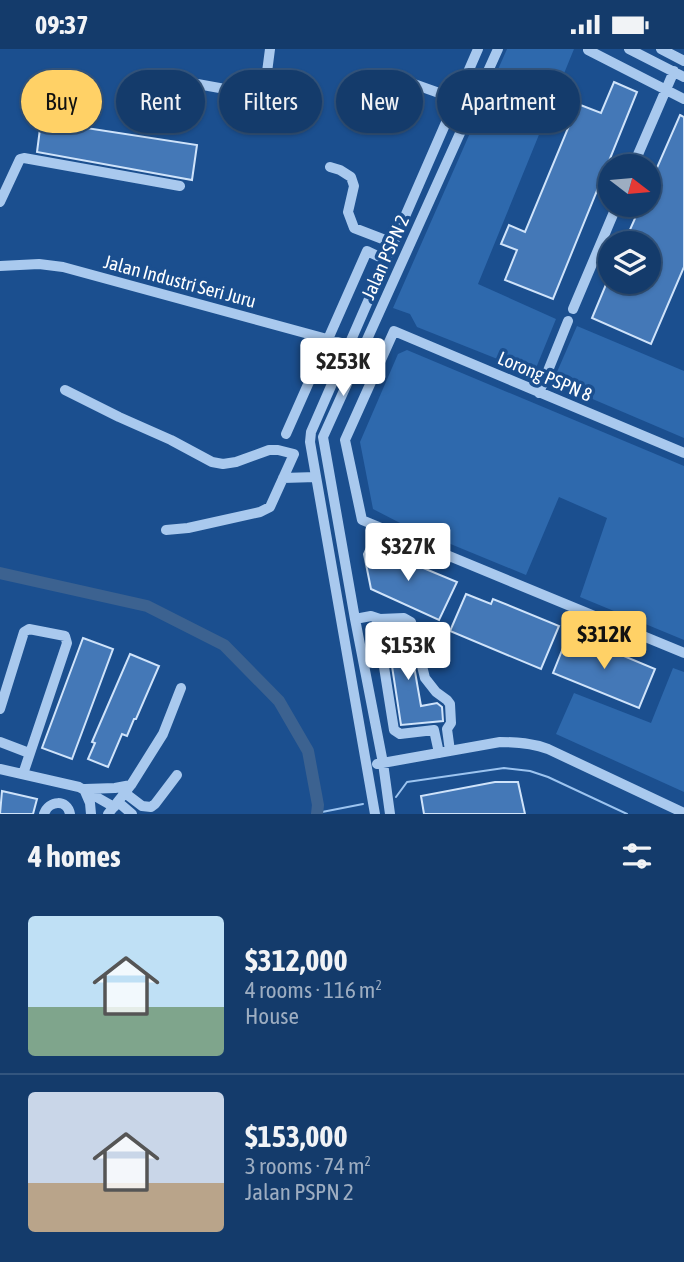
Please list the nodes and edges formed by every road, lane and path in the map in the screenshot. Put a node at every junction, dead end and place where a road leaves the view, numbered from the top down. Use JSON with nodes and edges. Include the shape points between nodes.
{"nodes":[{"id":1,"x":270,"y":49,"type":"edge"},
{"id":2,"x":478,"y":49,"type":"edge"},
{"id":3,"x":498,"y":49,"type":"edge"},
{"id":4,"x":629,"y":49,"type":"edge"},
{"id":5,"x":661,"y":49,"type":"edge"},
{"id":6,"x":588,"y":50,"type":"edge"},
{"id":7,"x":684,"y":61,"type":"edge"},
{"id":8,"x":267,"y":70,"type":"edge"},
{"id":9,"x":469,"y":70,"type":"edge"},
{"id":10,"x":679,"y":74,"type":"edge"},
{"id":11,"x":665,"y":89,"type":"junction"},
{"id":12,"x":684,"y":99,"type":"edge"},
{"id":13,"x":441,"y":133,"type":"edge"},
{"id":14,"x":638,"y":154,"type":"edge"},
{"id":15,"x":330,"y":167,"type":"dead end"},
{"id":16,"x":180,"y":187,"type":"dead end"},
{"id":17,"x":0,"y":202,"type":"edge"},
{"id":18,"x":612,"y":217,"type":"edge"},
{"id":19,"x":393,"y":243,"type":"junction"},
{"id":20,"x":386,"y":260,"type":"junction"},
{"id":21,"x":0,"y":266,"type":"edge"},
{"id":22,"x":573,"y":309,"type":"dead end"},
{"id":23,"x":568,"y":321,"type":"dead end"},
{"id":24,"x":328,"y":339,"type":"junction"},
{"id":25,"x":348,"y":345,"type":"junction"},
{"id":26,"x":65,"y":390,"type":"dead end"},
{"id":27,"x":539,"y":393,"type":"junction"},
{"id":28,"x":286,"y":434,"type":"dead end"},
{"id":29,"x":684,"y":453,"type":"edge"},
{"id":30,"x":316,"y":477,"type":"junction"},
{"id":31,"x":284,"y":478,"type":"junction"},
{"id":32,"x":166,"y":530,"type":"dead end"},
{"id":33,"x":355,"y":619,"type":"junction"},
{"id":34,"x":380,"y":619,"type":"junction"},
{"id":35,"x":684,"y":653,"type":"edge"},
{"id":36,"x":181,"y":688,"type":"dead end"},
{"id":37,"x":0,"y":709,"type":"edge"},
{"id":38,"x":447,"y":729,"type":"junction"},
{"id":39,"x":434,"y":730,"type":"junction"},
{"id":40,"x":0,"y":742,"type":"edge"},
{"id":41,"x":445,"y":752,"type":"junction"},
{"id":42,"x":29,"y":753,"type":"junction"},
{"id":43,"x":383,"y":763,"type":"junction"},
{"id":44,"x":367,"y":766,"type":"junction"},
{"id":45,"x":0,"y":769,"type":"edge"},
{"id":46,"x":23,"y":774,"type":"junction"},
{"id":47,"x":177,"y":775,"type":"dead end"},
{"id":48,"x":84,"y":789,"type":"junction"},
{"id":49,"x":119,"y":800,"type":"edge"},
{"id":50,"x":684,"y":813,"type":"edge"},
{"id":51,"x":44,"y":814,"type":"edge"},
{"id":52,"x":70,"y":814,"type":"edge"},
{"id":53,"x":91,"y":814,"type":"edge"},
{"id":54,"x":132,"y":814,"type":"edge"},
{"id":55,"x":375,"y":814,"type":"edge"},
{"id":56,"x":390,"y":814,"type":"edge"}],
"edges":[{"from":1,"to":8,"type":"street"},
{"from":2,"to":9,"type":"street","name":"Jalan PSPN 2"},
{"from":3,"to":33,"type":"street","name":"Jalan PSPN 2","via":[[324,437]]},
{"from":4,"to":10,"type":"street"},
{"from":5,"to":7,"type":"street"},
{"from":6,"to":11,"type":"street"},
{"from":10,"to":11,"type":"street"},
{"from":11,"to":12,"type":"street"},
{"from":11,"to":14,"type":"street"},
{"from":13,"to":19,"type":"street","name":"Jalan PSPN 2"},
{"from":15,"to":19,"type":"street","via":[[351,177],[354,186],[348,212],[354,228]]},
{"from":16,"to":17,"type":"street","via":[[24,158]]},
{"from":18,"to":22,"type":"street"},
{"from":19,"to":20,"type":"street","name":"Jalan PSPN 2"},
{"from":20,"to":24,"type":"street","via":[[367,251]]},
{"from":20,"to":25,"type":"street","name":"Jalan PSPN 2"},
{"from":21,"to":24,"type":"street","name":"Jalan Industri Seri Juru","via":[[63,267]]},
{"from":23,"to":27,"type":"street"},
{"from":24,"to":25,"type":"street","name":"Jalan Industri Seri Juru"},
{"from":24,"to":28,"type":"street"},
{"from":25,"to":30,"type":"street","name":"Jalan PSPN 2","via":[[311,432]]},
{"from":26,"to":31,"type":"street","via":[[212,462],[236,462],[269,450],[294,454]]},
{"from":27,"to":29,"type":"street","name":"Lorong PSPN 8"},
{"from":27,"to":35,"type":"street","name":"Lorong PSPN 8","via":[[394,331],[345,440],[362,520]]},
{"from":30,"to":31,"type":"street"},
{"from":30,"to":44,"type":"street","name":"Jalan PSPN 2"},
{"from":31,"to":32,"type":"street","via":[[271,507],[260,512]]},
{"from":33,"to":34,"type":"street"},
{"from":33,"to":43,"type":"street","name":"Jalan PSPN 2"},
{"from":34,"to":38,"type":"street","via":[[411,622],[425,678],[450,704]]},
{"from":34,"to":39,"type":"street","via":[[394,730],[400,734]]},
{"from":36,"to":49,"type":"street","via":[[163,734]]},
{"from":37,"to":42,"type":"street","via":[[26,629],[65,636],[67,643]]},
{"from":38,"to":39,"type":"street"},
{"from":38,"to":41,"type":"street"},
{"from":39,"to":41,"type":"street"},
{"from":40,"to":42,"type":"street"},
{"from":41,"to":43,"type":"street"},
{"from":41,"to":50,"type":"street","via":[[500,742],[533,744]]},
{"from":42,"to":46,"type":"street"},
{"from":43,"to":44,"type":"street"},
{"from":43,"to":56,"type":"street","name":"Jalan PSPN 2"},
{"from":44,"to":55,"type":"street","name":"Jalan PSPN 2"},
{"from":45,"to":46,"type":"street"},
{"from":46,"to":48,"type":"street"},
{"from":47,"to":49,"type":"street","via":[[151,807]]},
{"from":48,"to":49,"type":"street"},
{"from":48,"to":49,"type":"street","via":[[116,789]]},
{"from":48,"to":53,"type":"street"},
{"from":49,"to":54,"type":"street"},
{"from":51,"to":52,"type":"street","via":[[57,803],[65,805]]}]}
